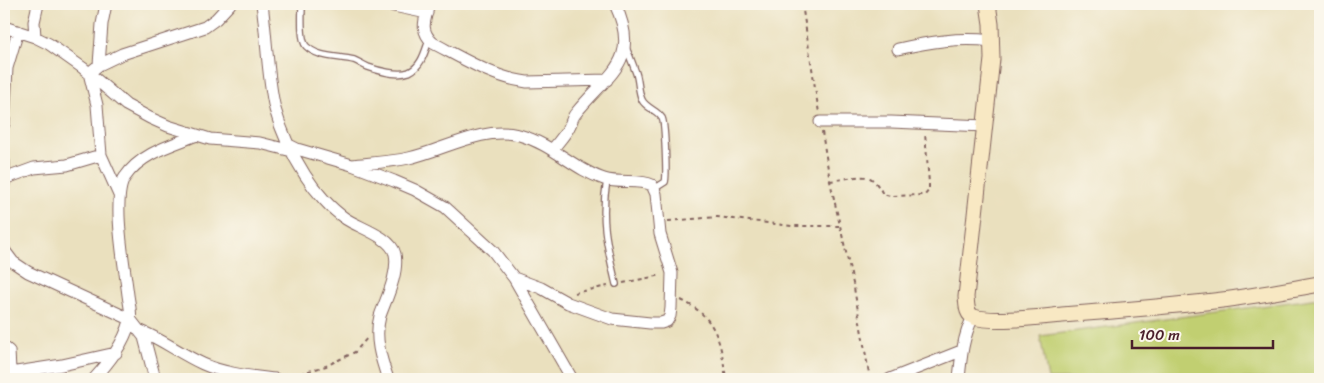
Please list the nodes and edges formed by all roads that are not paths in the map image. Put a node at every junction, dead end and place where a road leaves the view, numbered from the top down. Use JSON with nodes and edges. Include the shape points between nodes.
{"nodes":[{"id":1,"x":38,"y":4,"type":"edge"},
{"id":2,"x":106,"y":4,"type":"edge"},
{"id":3,"x":230,"y":4,"type":"edge"},
{"id":4,"x":262,"y":4,"type":"edge"},
{"id":5,"x":302,"y":4,"type":"edge"},
{"id":6,"x":384,"y":4,"type":"edge"},
{"id":7,"x":615,"y":4,"type":"edge"},
{"id":8,"x":988,"y":4,"type":"edge"},
{"id":9,"x":428,"y":8,"type":"edge"},
{"id":10,"x":4,"y":27,"type":"edge"},
{"id":11,"x":18,"y":30,"type":"junction"},
{"id":12,"x":35,"y":37,"type":"junction"},
{"id":13,"x":429,"y":40,"type":"junction"},
{"id":14,"x":992,"y":42,"type":"junction"},
{"id":15,"x":626,"y":46,"type":"junction"},
{"id":16,"x":898,"y":49,"type":"dead end"},
{"id":17,"x":99,"y":65,"type":"junction"},
{"id":18,"x":89,"y":73,"type":"junction"},
{"id":19,"x":607,"y":80,"type":"junction"},
{"id":20,"x":4,"y":118,"type":"edge"},
{"id":21,"x":820,"y":122,"type":"road end"},
{"id":22,"x":4,"y":124,"type":"edge"},
{"id":23,"x":985,"y":126,"type":"junction"},
{"id":24,"x":197,"y":135,"type":"junction"},
{"id":25,"x":291,"y":148,"type":"junction"},
{"id":26,"x":553,"y":149,"type":"junction"},
{"id":27,"x":101,"y":155,"type":"junction"},
{"id":28,"x":4,"y":162,"type":"edge"},
{"id":29,"x":352,"y":165,"type":"junction"},
{"id":30,"x":4,"y":179,"type":"edge"},
{"id":31,"x":607,"y":180,"type":"junction"},
{"id":32,"x":4,"y":184,"type":"edge"},
{"id":33,"x":654,"y":189,"type":"junction"},
{"id":34,"x":119,"y":195,"type":"junction"},
{"id":35,"x":4,"y":250,"type":"edge"},
{"id":36,"x":514,"y":278,"type":"junction"},
{"id":37,"x":616,"y":284,"type":"dead end"},
{"id":38,"x":1320,"y":284,"type":"edge"},
{"id":39,"x":973,"y":317,"type":"junction"},
{"id":40,"x":130,"y":320,"type":"junction"},
{"id":41,"x":141,"y":332,"type":"junction"},
{"id":42,"x":4,"y":347,"type":"edge"},
{"id":43,"x":961,"y":350,"type":"junction"},
{"id":44,"x":116,"y":353,"type":"junction"},
{"id":45,"x":9,"y":376,"type":"edge"},
{"id":46,"x":94,"y":379,"type":"edge"},
{"id":47,"x":155,"y":379,"type":"edge"},
{"id":48,"x":275,"y":379,"type":"edge"},
{"id":49,"x":388,"y":379,"type":"edge"},
{"id":50,"x":572,"y":379,"type":"edge"},
{"id":51,"x":890,"y":379,"type":"edge"},
{"id":52,"x":959,"y":379,"type":"edge"}],
"edges":[{"from":1,"to":12,"type":"street"},
{"from":2,"to":17,"type":"street"},
{"from":3,"to":17,"type":"street","via":[[205,27],[122,54]]},
{"from":4,"to":25,"type":"street","via":[[275,109]]},
{"from":5,"to":13,"type":"lane","via":[[304,43],[317,52],[368,67],[402,74],[411,71],[418,66]]},
{"from":6,"to":9,"type":"street"},
{"from":7,"to":15,"type":"street"},
{"from":8,"to":14,"type":"street"},
{"from":9,"to":13,"type":"street","via":[[424,26]]},
{"from":10,"to":11,"type":"street"},
{"from":11,"to":12,"type":"street"},
{"from":11,"to":20,"type":"street","via":[[7,68]]},
{"from":12,"to":18,"type":"street"},
{"from":13,"to":19,"type":"street","via":[[514,80]]},
{"from":14,"to":16,"type":"street","via":[[947,40]]},
{"from":14,"to":23,"type":"street"},
{"from":15,"to":19,"type":"street"},
{"from":15,"to":33,"type":"lane","via":[[644,104],[661,116],[664,124],[667,178]]},
{"from":17,"to":18,"type":"street"},
{"from":18,"to":24,"type":"street","via":[[126,105],[168,126]]},
{"from":18,"to":27,"type":"street","via":[[97,105]]},
{"from":19,"to":26,"type":"street","via":[[576,112]]},
{"from":20,"to":22,"type":"street"},
{"from":21,"to":23,"type":"street"},
{"from":23,"to":39,"type":"street","via":[[966,298],[967,308]]},
{"from":24,"to":25,"type":"street"},
{"from":24,"to":34,"type":"street","via":[[143,159],[124,178]]},
{"from":25,"to":29,"type":"street"},
{"from":25,"to":49,"type":"street","via":[[305,176],[335,210],[384,240],[394,252],[396,262],[380,318],[378,348]]},
{"from":26,"to":29,"type":"street","via":[[518,135],[489,134],[408,158]]},
{"from":26,"to":31,"type":"street"},
{"from":27,"to":30,"type":"street","via":[[67,165],[34,168]]},
{"from":27,"to":34,"type":"street"},
{"from":28,"to":30,"type":"street"},
{"from":29,"to":36,"type":"street","via":[[415,190],[445,206],[493,250]]},
{"from":30,"to":32,"type":"street"},
{"from":31,"to":33,"type":"street","via":[[650,184]]},
{"from":31,"to":37,"type":"lane","via":[[604,225]]},
{"from":33,"to":36,"type":"street","via":[[660,234],[672,273],[673,296],[667,321],[612,320]]},
{"from":34,"to":40,"type":"street"},
{"from":35,"to":40,"type":"street","via":[[13,262],[28,272]]},
{"from":36,"to":50,"type":"street"},
{"from":38,"to":39,"type":"street","via":[[1217,301],[1126,311],[1021,318]]},
{"from":39,"to":43,"type":"street"},
{"from":40,"to":41,"type":"street"},
{"from":40,"to":44,"type":"street"},
{"from":41,"to":47,"type":"street"},
{"from":41,"to":48,"type":"street","via":[[158,338],[202,364],[247,376]]},
{"from":42,"to":45,"type":"street","via":[[10,356]]},
{"from":43,"to":51,"type":"street"},
{"from":43,"to":52,"type":"street"},
{"from":44,"to":45,"type":"street"},
{"from":44,"to":46,"type":"street"}]}
